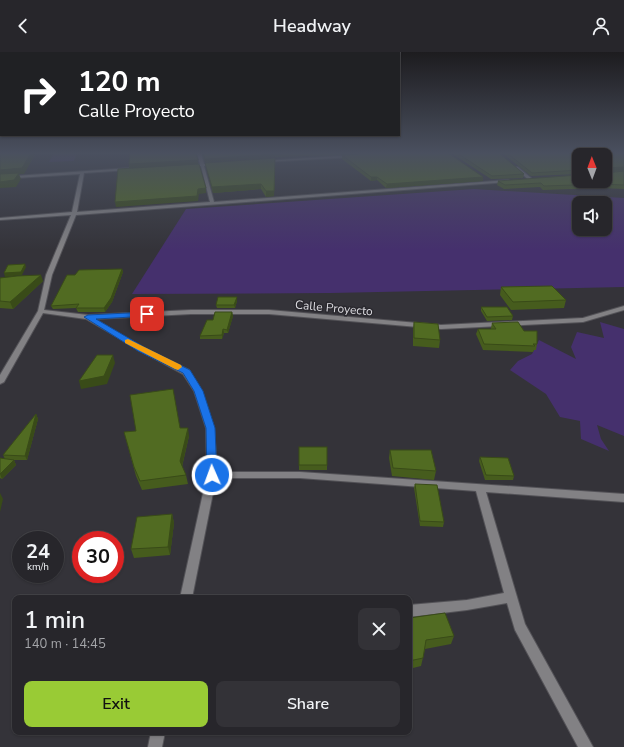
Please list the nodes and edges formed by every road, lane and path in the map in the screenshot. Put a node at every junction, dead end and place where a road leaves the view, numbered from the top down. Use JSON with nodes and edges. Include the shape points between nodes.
{"nodes":[{"id":1,"x":80,"y":185,"type":"edge"},
{"id":2,"x":207,"y":185,"type":"edge"},
{"id":3,"x":445,"y":185,"type":"edge"},
{"id":4,"x":212,"y":203,"type":"junction"},
{"id":5,"x":74,"y":214,"type":"junction"},
{"id":6,"x":0,"y":220,"type":"edge"},
{"id":7,"x":49,"y":275,"type":"junction"},
{"id":8,"x":42,"y":276,"type":"edge"},
{"id":9,"x":624,"y":308,"type":"edge"},
{"id":10,"x":41,"y":310,"type":"junction"},
{"id":11,"x":88,"y":317,"type":"junction"},
{"id":12,"x":0,"y":382,"type":"edge"},
{"id":13,"x":212,"y":475,"type":"junction"},
{"id":14,"x":480,"y":488,"type":"junction"},
{"id":15,"x":624,"y":498,"type":"edge"},
{"id":16,"x":187,"y":595,"type":"edge"},
{"id":17,"x":511,"y":597,"type":"junction"},
{"id":18,"x":412,"y":610,"type":"edge"},
{"id":19,"x":157,"y":735,"type":"edge"},
{"id":20,"x":155,"y":747,"type":"edge"},
{"id":21,"x":586,"y":747,"type":"edge"}],
"edges":[{"from":1,"to":5,"type":"street"},
{"from":2,"to":4,"type":"street"},
{"from":3,"to":4,"type":"street"},
{"from":4,"to":5,"type":"street"},
{"from":5,"to":6,"type":"street"},
{"from":5,"to":7,"type":"street"},
{"from":7,"to":8,"type":"street"},
{"from":7,"to":10,"type":"street"},
{"from":9,"to":11,"type":"street","name":"Calle Proyecto","via":[[583,320],[441,327],[269,312],[191,312]]},
{"from":10,"to":11,"type":"street","name":"Calle Proyecto"},
{"from":10,"to":12,"type":"street"},
{"from":11,"to":13,"type":"street","via":[[186,372],[198,391],[210,428]]},
{"from":13,"to":14,"type":"street","via":[[300,475]]},
{"from":13,"to":16,"type":"street"},
{"from":14,"to":15,"type":"street"},
{"from":14,"to":17,"type":"street"},
{"from":17,"to":18,"type":"street"},
{"from":17,"to":21,"type":"street","via":[[519,626]]},
{"from":19,"to":20,"type":"street"}]}
